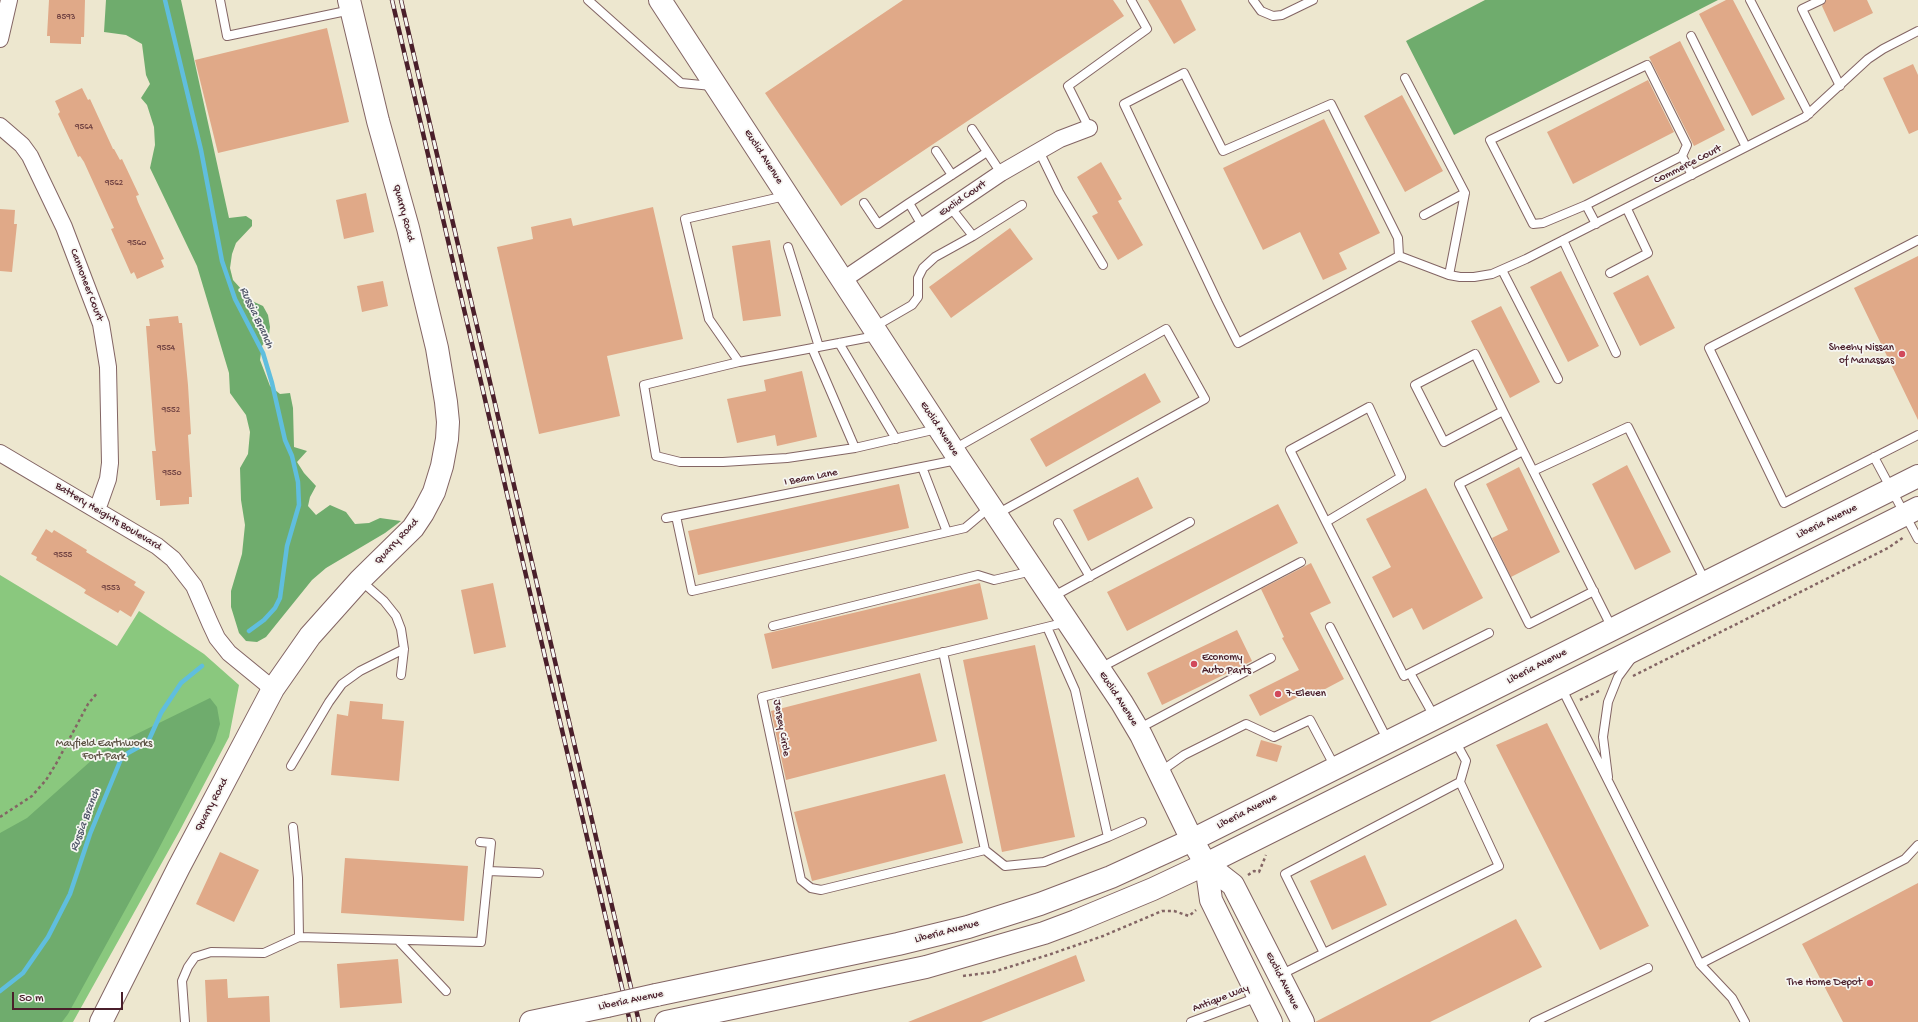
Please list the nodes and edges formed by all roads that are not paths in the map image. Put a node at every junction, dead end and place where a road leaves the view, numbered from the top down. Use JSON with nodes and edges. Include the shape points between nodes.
{"nodes":[{"id":1,"x":220,"y":0,"type":"edge"},
{"id":2,"x":588,"y":0,"type":"edge"},
{"id":3,"x":660,"y":0,"type":"edge"},
{"id":4,"x":1130,"y":0,"type":"edge"},
{"id":5,"x":1253,"y":0,"type":"edge"},
{"id":6,"x":1313,"y":0,"type":"edge"},
{"id":7,"x":1750,"y":0,"type":"edge"},
{"id":8,"x":1821,"y":0,"type":"edge"},
{"id":9,"x":6,"y":4,"type":"edge"},
{"id":10,"x":350,"y":5,"type":"edge"},
{"id":11,"x":1918,"y":32,"type":"edge"},
{"id":12,"x":1691,"y":36,"type":"dead end"},
{"id":13,"x":0,"y":38,"type":"edge"},
{"id":14,"x":1405,"y":78,"type":"dead end"},
{"id":15,"x":1840,"y":86,"type":"junction"},
{"id":16,"x":719,"y":87,"type":"junction"},
{"id":17,"x":1809,"y":114,"type":"junction"},
{"id":18,"x":0,"y":126,"type":"edge"},
{"id":19,"x":1089,"y":128,"type":"joint"},
{"id":20,"x":972,"y":129,"type":"dead end"},
{"id":21,"x":1746,"y":147,"type":"junction"},
{"id":22,"x":936,"y":151,"type":"dead end"},
{"id":23,"x":1039,"y":151,"type":"junction"},
{"id":24,"x":987,"y":152,"type":"junction"},
{"id":25,"x":1682,"y":156,"type":"junction"},
{"id":26,"x":1001,"y":173,"type":"junction"},
{"id":27,"x":952,"y":175,"type":"junction"},
{"id":28,"x":1692,"y":175,"type":"junction"},
{"id":29,"x":1465,"y":193,"type":"junction"},
{"id":30,"x":788,"y":195,"type":"junction"},
{"id":31,"x":864,"y":202,"type":"dead end"},
{"id":32,"x":909,"y":203,"type":"junction"},
{"id":33,"x":1022,"y":205,"type":"dead end"},
{"id":34,"x":1586,"y":205,"type":"junction"},
{"id":35,"x":952,"y":208,"type":"junction"},
{"id":36,"x":1627,"y":208,"type":"junction"},
{"id":37,"x":1424,"y":215,"type":"dead end"},
{"id":38,"x":1596,"y":224,"type":"junction"},
{"id":39,"x":924,"y":227,"type":"junction"},
{"id":40,"x":972,"y":236,"type":"junction"},
{"id":41,"x":1563,"y":240,"type":"junction"},
{"id":42,"x":1918,"y":240,"type":"edge"},
{"id":43,"x":788,"y":248,"type":"dead end"},
{"id":44,"x":1399,"y":256,"type":"junction"},
{"id":45,"x":1103,"y":265,"type":"dead end"},
{"id":46,"x":1502,"y":270,"type":"junction"},
{"id":47,"x":1610,"y":273,"type":"dead end"},
{"id":48,"x":1449,"y":275,"type":"junction"},
{"id":49,"x":843,"y":280,"type":"junction"},
{"id":50,"x":876,"y":331,"type":"junction"},
{"id":51,"x":839,"y":343,"type":"junction"},
{"id":52,"x":815,"y":347,"type":"junction"},
{"id":53,"x":1616,"y":352,"type":"dead end"},
{"id":54,"x":739,"y":362,"type":"junction"},
{"id":55,"x":1558,"y":379,"type":"dead end"},
{"id":56,"x":1503,"y":411,"type":"junction"},
{"id":57,"x":939,"y":428,"type":"junction"},
{"id":58,"x":1918,"y":435,"type":"edge"},
{"id":59,"x":896,"y":439,"type":"junction"},
{"id":60,"x":856,"y":448,"type":"junction"},
{"id":61,"x":1523,"y":451,"type":"junction"},
{"id":62,"x":0,"y":453,"type":"edge"},
{"id":63,"x":956,"y":454,"type":"junction"},
{"id":64,"x":1874,"y":457,"type":"junction"},
{"id":65,"x":922,"y":467,"type":"junction"},
{"id":66,"x":1533,"y":471,"type":"junction"},
{"id":67,"x":1918,"y":476,"type":"edge"},
{"id":68,"x":1892,"y":490,"type":"junction"},
{"id":69,"x":97,"y":510,"type":"junction"},
{"id":70,"x":993,"y":510,"type":"junction"},
{"id":71,"x":1911,"y":511,"type":"edge"},
{"id":72,"x":676,"y":516,"type":"junction"},
{"id":73,"x":666,"y":518,"type":"dead end"},
{"id":74,"x":1190,"y":522,"type":"dead end"},
{"id":75,"x":1326,"y":522,"type":"junction"},
{"id":76,"x":1058,"y":523,"type":"dead end"},
{"id":77,"x":947,"y":532,"type":"junction"},
{"id":78,"x":1918,"y":539,"type":"edge"},
{"id":79,"x":1301,"y":562,"type":"dead end"},
{"id":80,"x":1033,"y":570,"type":"junction"},
{"id":81,"x":1090,"y":577,"type":"junction"},
{"id":82,"x":360,"y":580,"type":"junction"},
{"id":83,"x":1706,"y":582,"type":"junction"},
{"id":84,"x":1594,"y":591,"type":"junction"},
{"id":85,"x":1051,"y":598,"type":"junction"},
{"id":86,"x":1057,"y":624,"type":"junction"},
{"id":87,"x":773,"y":626,"type":"dead end"},
{"id":88,"x":1330,"y":626,"type":"dead end"},
{"id":89,"x":1612,"y":629,"type":"junction"},
{"id":90,"x":1489,"y":632,"type":"dead end"},
{"id":91,"x":1640,"y":647,"type":"junction"},
{"id":92,"x":404,"y":649,"type":"junction"},
{"id":93,"x":943,"y":652,"type":"junction"},
{"id":94,"x":1271,"y":658,"type":"dead end"},
{"id":95,"x":1098,"y":668,"type":"junction"},
{"id":96,"x":1410,"y":673,"type":"junction"},
{"id":97,"x":401,"y":675,"type":"dead end"},
{"id":98,"x":1560,"y":686,"type":"junction"},
{"id":99,"x":273,"y":689,"type":"junction"},
{"id":100,"x":1435,"y":718,"type":"junction"},
{"id":101,"x":1138,"y":729,"type":"junction"},
{"id":102,"x":1454,"y":740,"type":"junction"},
{"id":103,"x":1388,"y":741,"type":"junction"},
{"id":104,"x":291,"y":766,"type":"dead end"},
{"id":105,"x":1335,"y":768,"type":"junction"},
{"id":106,"x":1160,"y":772,"type":"junction"},
{"id":107,"x":1460,"y":782,"type":"junction"},
{"id":108,"x":1608,"y":784,"type":"junction"},
{"id":109,"x":1142,"y":822,"type":"dead end"},
{"id":110,"x":293,"y":827,"type":"dead end"},
{"id":111,"x":1108,"y":837,"type":"junction"},
{"id":112,"x":1192,"y":840,"type":"junction"},
{"id":113,"x":480,"y":842,"type":"dead end"},
{"id":114,"x":1918,"y":845,"type":"edge"},
{"id":115,"x":985,"y":850,"type":"junction"},
{"id":116,"x":1206,"y":864,"type":"junction"},
{"id":117,"x":488,"y":871,"type":"junction"},
{"id":118,"x":539,"y":873,"type":"dead end"},
{"id":119,"x":299,"y":937,"type":"junction"},
{"id":120,"x":398,"y":940,"type":"junction"},
{"id":121,"x":1324,"y":953,"type":"junction"},
{"id":122,"x":1700,"y":964,"type":"junction"},
{"id":123,"x":1648,"y":968,"type":"dead end"},
{"id":124,"x":1280,"y":976,"type":"junction"},
{"id":125,"x":446,"y":991,"type":"dead end"},
{"id":126,"x":1258,"y":996,"type":"junction"},
{"id":127,"x":1209,"y":1014,"type":"junction"},
{"id":128,"x":101,"y":1022,"type":"edge"},
{"id":129,"x":185,"y":1022,"type":"edge"},
{"id":130,"x":531,"y":1022,"type":"edge"},
{"id":131,"x":666,"y":1022,"type":"edge"},
{"id":132,"x":1191,"y":1022,"type":"edge"},
{"id":133,"x":1215,"y":1022,"type":"edge"},
{"id":134,"x":1271,"y":1022,"type":"edge"},
{"id":135,"x":1303,"y":1022,"type":"edge"},
{"id":136,"x":1534,"y":1022,"type":"edge"},
{"id":137,"x":1745,"y":1022,"type":"edge"}],
"edges":[{"from":1,"to":10,"type":"lane","via":[[227,36]]},
{"from":2,"to":16,"type":"lane","via":[[681,83]]},
{"from":3,"to":16,"type":"main road","name":"Euclid Avenue"},
{"from":4,"to":19,"type":"lane","via":[[1147,29],[1068,86]]},
{"from":5,"to":6,"type":"lane","via":[[1261,11],[1274,16],[1282,15]]},
{"from":7,"to":17,"type":"lane"},
{"from":8,"to":15,"type":"lane","via":[[1802,9]]},
{"from":9,"to":13,"type":"street"},
{"from":10,"to":82,"type":"main road","name":"Quarry Road","via":[[437,348],[448,422],[442,466],[434,492],[423,513],[404,537]]},
{"from":11,"to":15,"type":"lane","name":"Commerce Court","via":[[1882,49]]},
{"from":12,"to":21,"type":"lane"},
{"from":14,"to":29,"type":"lane"},
{"from":15,"to":17,"type":"lane","name":"Commerce Court"},
{"from":16,"to":30,"type":"main road","name":"Euclid Avenue"},
{"from":17,"to":21,"type":"lane","name":"Commerce Court"},
{"from":18,"to":69,"type":"street","name":"Cannoneer Court","via":[[22,145],[30,156],[64,227],[101,324],[108,375],[110,463],[108,479]]},
{"from":19,"to":23,"type":"street","name":"Euclid Court","via":[[1060,139]]},
{"from":20,"to":24,"type":"lane"},
{"from":21,"to":28,"type":"lane","name":"Commerce Court"},
{"from":22,"to":27,"type":"lane"},
{"from":23,"to":26,"type":"street","name":"Euclid Court"},
{"from":23,"to":45,"type":"lane","via":[[1059,192]]},
{"from":24,"to":26,"type":"lane"},
{"from":24,"to":27,"type":"lane"},
{"from":25,"to":28,"type":"lane"},
{"from":25,"to":34,"type":"lane"},
{"from":25,"to":34,"type":"lane","via":[[1687,145],[1647,66],[1490,140],[1533,224],[1543,223]]},
{"from":26,"to":35,"type":"street","name":"Euclid Court"},
{"from":27,"to":32,"type":"lane"},
{"from":28,"to":36,"type":"lane","name":"Commerce Court"},
{"from":29,"to":37,"type":"lane"},
{"from":29,"to":48,"type":"lane"},
{"from":30,"to":49,"type":"main road","name":"Euclid Avenue"},
{"from":30,"to":54,"type":"lane","via":[[684,219],[709,319]]},
{"from":31,"to":32,"type":"lane","via":[[878,224]]},
{"from":32,"to":39,"type":"lane"},
{"from":33,"to":40,"type":"lane"},
{"from":34,"to":38,"type":"lane"},
{"from":35,"to":39,"type":"street","name":"Euclid Court"},
{"from":35,"to":40,"type":"lane"},
{"from":36,"to":38,"type":"lane","name":"Commerce Court"},
{"from":36,"to":47,"type":"lane","via":[[1648,253]]},
{"from":38,"to":41,"type":"lane","name":"Commerce Court"},
{"from":39,"to":49,"type":"street","name":"Euclid Court"},
{"from":40,"to":50,"type":"lane","via":[[935,257],[923,268],[918,278],[918,297],[912,305]]},
{"from":41,"to":46,"type":"lane","name":"Commerce Court"},
{"from":41,"to":53,"type":"lane"},
{"from":42,"to":64,"type":"lane","via":[[1710,348],[1784,503]]},
{"from":43,"to":52,"type":"lane"},
{"from":44,"to":44,"type":"lane","via":[[1238,343],[1124,104],[1184,73],[1222,151],[1331,104],[1398,238]]},
{"from":44,"to":48,"type":"lane","name":"Commerce Court"},
{"from":46,"to":48,"type":"lane","name":"Commerce Court","via":[[1474,277]]},
{"from":46,"to":55,"type":"lane"},
{"from":49,"to":50,"type":"main road","name":"Euclid Avenue"},
{"from":50,"to":51,"type":"lane"},
{"from":50,"to":57,"type":"main road","name":"Euclid Avenue"},
{"from":51,"to":52,"type":"lane"},
{"from":51,"to":59,"type":"lane"},
{"from":52,"to":54,"type":"lane"},
{"from":52,"to":60,"type":"lane"},
{"from":54,"to":60,"type":"lane","via":[[644,385],[656,456],[680,462],[723,462],[787,458]]},
{"from":56,"to":56,"type":"lane","via":[[1474,354],[1415,385],[1444,442]]},
{"from":56,"to":61,"type":"lane"},
{"from":57,"to":59,"type":"lane"},
{"from":57,"to":63,"type":"main road","name":"Euclid Avenue"},
{"from":58,"to":64,"type":"lane"},
{"from":59,"to":60,"type":"lane"},
{"from":61,"to":66,"type":"lane"},
{"from":61,"to":84,"type":"lane","via":[[1459,484],[1529,624]]},
{"from":62,"to":69,"type":"street","name":"Battery Heights Boulevard"},
{"from":63,"to":65,"type":"lane","name":"I Beam Lane"},
{"from":63,"to":70,"type":"main road","name":"Euclid Avenue"},
{"from":63,"to":70,"type":"lane","name":"I Beam Lane","via":[[1166,329],[1205,399]]},
{"from":64,"to":68,"type":"lane"},
{"from":65,"to":72,"type":"lane","name":"I Beam Lane"},
{"from":65,"to":77,"type":"lane"},
{"from":66,"to":83,"type":"lane","via":[[1628,427]]},
{"from":66,"to":84,"type":"lane"},
{"from":67,"to":68,"type":"main road","name":"Liberia Avenue"},
{"from":68,"to":71,"type":"lane"},
{"from":68,"to":83,"type":"main road","name":"Liberia Avenue"},
{"from":69,"to":99,"type":"street","name":"Battery Heights Boulevard","via":[[157,546],[174,560],[194,586],[217,638],[229,653]]},
{"from":70,"to":77,"type":"lane","via":[[965,528]]},
{"from":70,"to":80,"type":"main road","name":"Euclid Avenue"},
{"from":71,"to":78,"type":"lane"},
{"from":71,"to":91,"type":"main road"},
{"from":72,"to":73,"type":"lane","name":"I Beam Lane"},
{"from":72,"to":77,"type":"lane","via":[[692,591]]},
{"from":74,"to":81,"type":"lane"},
{"from":75,"to":75,"type":"lane","via":[[1401,478],[1369,407],[1290,450]]},
{"from":75,"to":96,"type":"lane","via":[[1404,676]]},
{"from":76,"to":81,"type":"lane"},
{"from":79,"to":95,"type":"lane"},
{"from":80,"to":85,"type":"main road","name":"Euclid Avenue"},
{"from":80,"to":87,"type":"lane","via":[[994,580],[978,575]]},
{"from":81,"to":85,"type":"lane"},
{"from":82,"to":92,"type":"lane","via":[[384,601],[396,616]]},
{"from":82,"to":99,"type":"main road","name":"Quarry Road","via":[[310,636]]},
{"from":83,"to":89,"type":"main road","name":"Liberia Avenue"},
{"from":84,"to":89,"type":"lane"},
{"from":85,"to":86,"type":"main road","name":"Euclid Avenue"},
{"from":86,"to":93,"type":"lane","name":"Jersey Circle"},
{"from":86,"to":95,"type":"main road","name":"Euclid Avenue"},
{"from":86,"to":111,"type":"lane","via":[[1075,690]]},
{"from":88,"to":103,"type":"lane"},
{"from":89,"to":100,"type":"main road","name":"Liberia Avenue"},
{"from":90,"to":96,"type":"lane"},
{"from":91,"to":98,"type":"main road"},
{"from":91,"to":108,"type":"lane","via":[[1618,677],[1608,702],[1603,737]]},
{"from":92,"to":97,"type":"lane"},
{"from":92,"to":104,"type":"lane","via":[[360,671],[342,684]]},
{"from":93,"to":115,"type":"lane"},
{"from":93,"to":115,"type":"lane","name":"Jersey Circle","via":[[762,697],[801,880],[811,888],[821,890]]},
{"from":94,"to":101,"type":"lane"},
{"from":95,"to":101,"type":"main road","name":"Euclid Avenue"},
{"from":96,"to":100,"type":"lane"},
{"from":98,"to":102,"type":"main road"},
{"from":98,"to":108,"type":"lane"},
{"from":99,"to":128,"type":"main road","name":"Quarry Road"},
{"from":100,"to":103,"type":"main road","name":"Liberia Avenue"},
{"from":101,"to":106,"type":"main road","name":"Euclid Avenue"},
{"from":102,"to":107,"type":"lane","via":[[1466,761]]},
{"from":102,"to":116,"type":"main road"},
{"from":103,"to":105,"type":"main road","name":"Liberia Avenue"},
{"from":105,"to":106,"type":"lane","via":[[1310,720],[1274,737],[1246,724],[1184,755]]},
{"from":105,"to":112,"type":"main road","name":"Liberia Avenue"},
{"from":106,"to":112,"type":"main road","name":"Euclid Avenue"},
{"from":107,"to":121,"type":"lane","via":[[1285,874]]},
{"from":107,"to":121,"type":"lane","via":[[1499,866]]},
{"from":108,"to":122,"type":"lane"},
{"from":109,"to":111,"type":"lane"},
{"from":110,"to":119,"type":"lane","via":[[298,878]]},
{"from":111,"to":115,"type":"lane","via":[[1044,862],[1005,866]]},
{"from":112,"to":116,"type":"main road","name":"Euclid Avenue"},
{"from":112,"to":130,"type":"main road","name":"Liberia Avenue","bridge":true,"via":[[1111,877],[1040,904],[968,927]]},
{"from":113,"to":117,"type":"lane","via":[[490,843]]},
{"from":114,"to":122,"type":"lane","via":[[1905,859]]},
{"from":116,"to":124,"type":"main road","name":"Euclid Avenue","via":[[1233,886]]},
{"from":116,"to":126,"type":"main road","name":"Euclid Avenue","via":[[1211,900]]},
{"from":116,"to":131,"type":"main road","via":[[1153,889],[1044,933],[926,967]]},
{"from":117,"to":118,"type":"lane"},
{"from":117,"to":120,"type":"lane","via":[[481,942]]},
{"from":119,"to":120,"type":"lane"},
{"from":119,"to":129,"type":"lane","via":[[264,953],[211,952],[194,957],[182,980]]},
{"from":120,"to":125,"type":"lane"},
{"from":121,"to":124,"type":"lane"},
{"from":122,"to":137,"type":"lane","via":[[1732,998]]},
{"from":123,"to":136,"type":"lane"},
{"from":124,"to":135,"type":"main road","name":"Euclid Avenue"},
{"from":126,"to":127,"type":"lane","name":"Antique Way"},
{"from":126,"to":134,"type":"main road","name":"Euclid Avenue"},
{"from":127,"to":132,"type":"lane","name":"Antique Way"},
{"from":127,"to":133,"type":"lane"}]}
